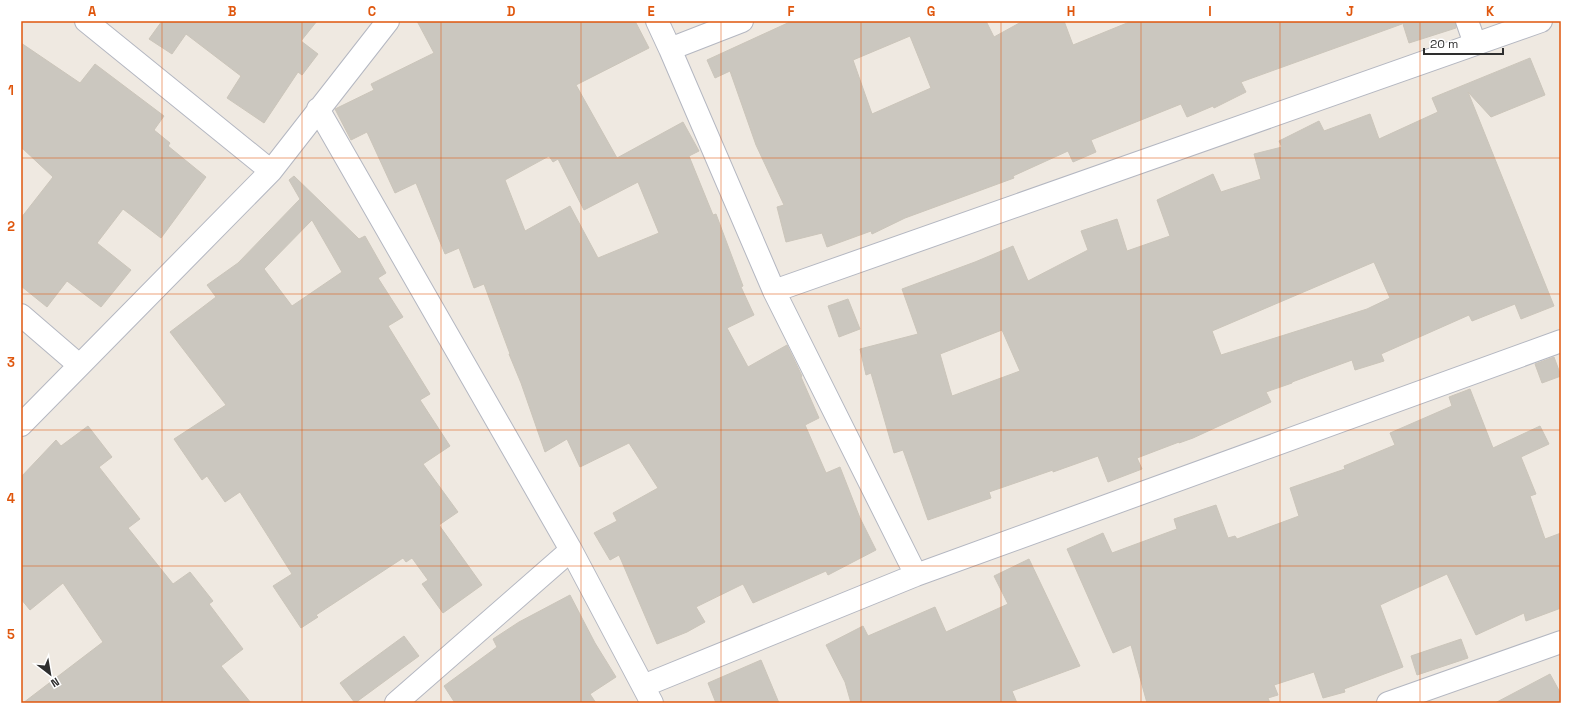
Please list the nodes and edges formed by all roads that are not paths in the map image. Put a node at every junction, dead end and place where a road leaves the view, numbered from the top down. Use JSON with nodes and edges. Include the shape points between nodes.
{"nodes":[{"id":1,"x":86,"y":21,"type":"edge"},
{"id":2,"x":388,"y":21,"type":"edge"},
{"id":3,"x":656,"y":21,"type":"edge"},
{"id":4,"x":742,"y":21,"type":"edge"},
{"id":5,"x":1467,"y":21,"type":"edge"},
{"id":6,"x":1541,"y":21,"type":"edge"},
{"id":7,"x":1475,"y":44,"type":"junction"},
{"id":8,"x":670,"y":49,"type":"junction"},
{"id":9,"x":318,"y":109,"type":"junction"},
{"id":10,"x":270,"y":171,"type":"junction"},
{"id":11,"x":774,"y":291,"type":"junction"},
{"id":12,"x":21,"y":315,"type":"edge"},
{"id":13,"x":1561,"y":341,"type":"edge"},
{"id":14,"x":79,"y":366,"type":"junction"},
{"id":15,"x":21,"y":425,"type":"edge"},
{"id":16,"x":571,"y":550,"type":"junction"},
{"id":17,"x":916,"y":575,"type":"junction"},
{"id":18,"x":1561,"y":642,"type":"edge"},
{"id":19,"x":648,"y":695,"type":"edge"},
{"id":20,"x":396,"y":703,"type":"edge"},
{"id":21,"x":1388,"y":703,"type":"edge"}],
"edges":[{"from":1,"to":10,"type":"street"},
{"from":2,"to":9,"type":"street"},
{"from":3,"to":8,"type":"street"},
{"from":4,"to":8,"type":"street"},
{"from":5,"to":7,"type":"street"},
{"from":6,"to":7,"type":"street"},
{"from":7,"to":11,"type":"street"},
{"from":8,"to":11,"type":"street"},
{"from":9,"to":10,"type":"street"},
{"from":9,"to":16,"type":"street"},
{"from":10,"to":14,"type":"street"},
{"from":11,"to":17,"type":"street"},
{"from":12,"to":14,"type":"street"},
{"from":13,"to":17,"type":"street"},
{"from":14,"to":15,"type":"street"},
{"from":16,"to":19,"type":"street"},
{"from":16,"to":20,"type":"street"},
{"from":17,"to":19,"type":"street"},
{"from":18,"to":21,"type":"street"}]}
